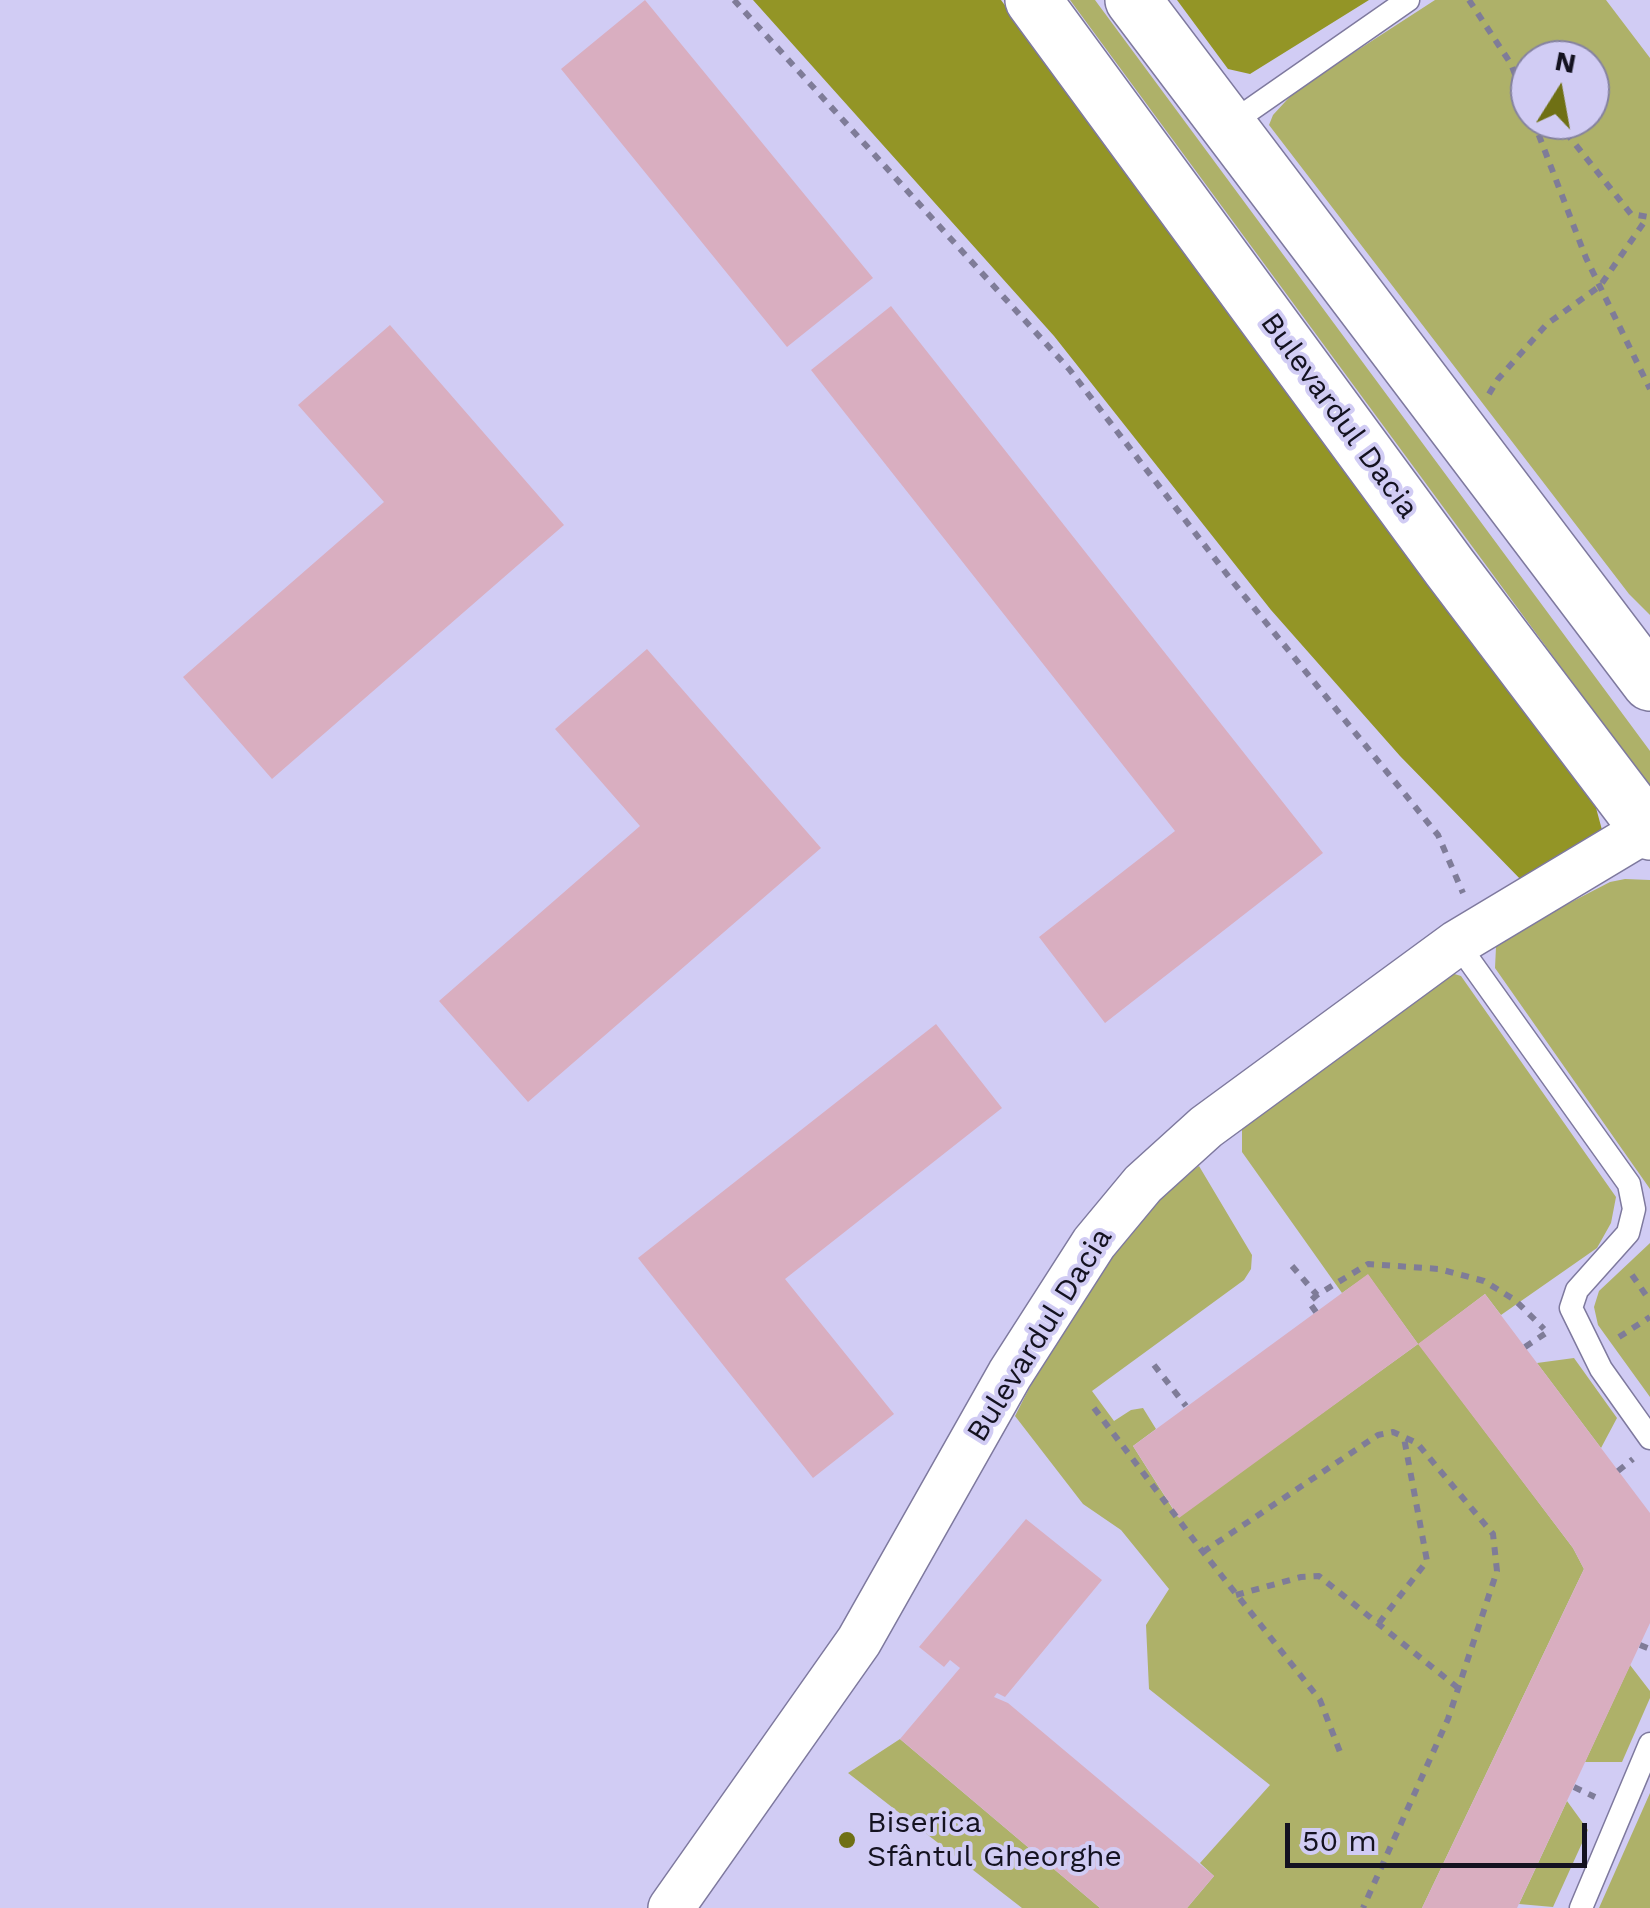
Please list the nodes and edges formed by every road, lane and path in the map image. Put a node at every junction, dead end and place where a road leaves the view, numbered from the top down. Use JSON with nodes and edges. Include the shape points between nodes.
{"nodes":[{"id":1,"x":734,"y":0,"type":"edge"},
{"id":2,"x":1034,"y":0,"type":"edge"},
{"id":3,"x":1133,"y":0,"type":"edge"},
{"id":4,"x":1408,"y":0,"type":"edge"},
{"id":5,"x":1469,"y":0,"type":"edge"},
{"id":6,"x":1510,"y":62,"type":"edge"},
{"id":7,"x":1227,"y":126,"type":"junction"},
{"id":8,"x":1541,"y":140,"type":"edge"},
{"id":9,"x":1572,"y":140,"type":"edge"},
{"id":10,"x":1649,"y":217,"type":"edge"},
{"id":11,"x":1600,"y":286,"type":"junction"},
{"id":12,"x":1650,"y":389,"type":"edge"},
{"id":13,"x":1463,"y":437,"type":"junction"},
{"id":14,"x":1650,"y":683,"type":"edge"},
{"id":15,"x":1649,"y":831,"type":"edge"},
{"id":16,"x":1468,"y":937,"type":"junction"},
{"id":17,"x":1292,"y":1266,"type":"dead end"},
{"id":18,"x":1318,"y":1295,"type":"junction"},
{"id":19,"x":1316,"y":1312,"type":"dead end"},
{"id":20,"x":1547,"y":1332,"type":"dead end"},
{"id":21,"x":1154,"y":1365,"type":"dead end"},
{"id":22,"x":1186,"y":1406,"type":"dead end"},
{"id":23,"x":1094,"y":1408,"type":"dead end"},
{"id":24,"x":1404,"y":1437,"type":"junction"},
{"id":25,"x":1650,"y":1438,"type":"edge"},
{"id":26,"x":1203,"y":1552,"type":"junction"},
{"id":27,"x":1236,"y":1595,"type":"junction"},
{"id":28,"x":1379,"y":1624,"type":"junction"},
{"id":29,"x":1640,"y":1645,"type":"dead end"},
{"id":30,"x":1650,"y":1649,"type":"edge"},
{"id":31,"x":1458,"y":1688,"type":"junction"},
{"id":32,"x":1650,"y":1744,"type":"edge"},
{"id":33,"x":1340,"y":1752,"type":"dead end"},
{"id":34,"x":672,"y":1908,"type":"edge"},
{"id":35,"x":1364,"y":1908,"type":"edge"},
{"id":36,"x":1581,"y":1908,"type":"edge"}],
"edges":[{"from":1,"to":16,"type":"path","via":[[1068,370],[1438,835]]},
{"from":2,"to":15,"type":"main road","name":"Bulevardul Dacia"},
{"from":3,"to":7,"type":"main road"},
{"from":4,"to":7,"type":"lane"},
{"from":5,"to":6,"type":"path"},
{"from":7,"to":13,"type":"main road"},
{"from":8,"to":11,"type":"path"},
{"from":9,"to":10,"type":"path","via":[[1630,214]]},
{"from":10,"to":11,"type":"path"},
{"from":11,"to":12,"type":"path"},
{"from":11,"to":13,"type":"path","via":[[1547,324],[1498,378]]},
{"from":13,"to":14,"type":"main road"},
{"from":15,"to":16,"type":"street","name":"Bulevardul Dacia"},
{"from":16,"to":25,"type":"lane","via":[[1629,1184],[1634,1209],[1628,1233],[1577,1290],[1571,1308],[1602,1369]]},
{"from":16,"to":34,"type":"street","name":"Bulevardul Dacia","via":[[1206,1127],[1143,1184],[1094,1243],[1010,1374],[859,1641]]},
{"from":17,"to":18,"type":"path"},
{"from":18,"to":19,"type":"path","via":[[1309,1302]]},
{"from":18,"to":20,"type":"path","via":[[1368,1264],[1440,1269],[1484,1281]]},
{"from":21,"to":22,"type":"path"},
{"from":23,"to":26,"type":"path"},
{"from":24,"to":26,"type":"path","via":[[1378,1436]]},
{"from":24,"to":28,"type":"path","via":[[1426,1561]]},
{"from":24,"to":31,"type":"path","via":[[1417,1443],[1493,1534],[1497,1571]]},
{"from":26,"to":27,"type":"path"},
{"from":27,"to":28,"type":"path","via":[[1319,1576]]},
{"from":27,"to":33,"type":"path","via":[[1320,1700]]},
{"from":28,"to":31,"type":"path"},
{"from":29,"to":30,"type":"path"},
{"from":31,"to":35,"type":"path"},
{"from":32,"to":36,"type":"lane"}]}
